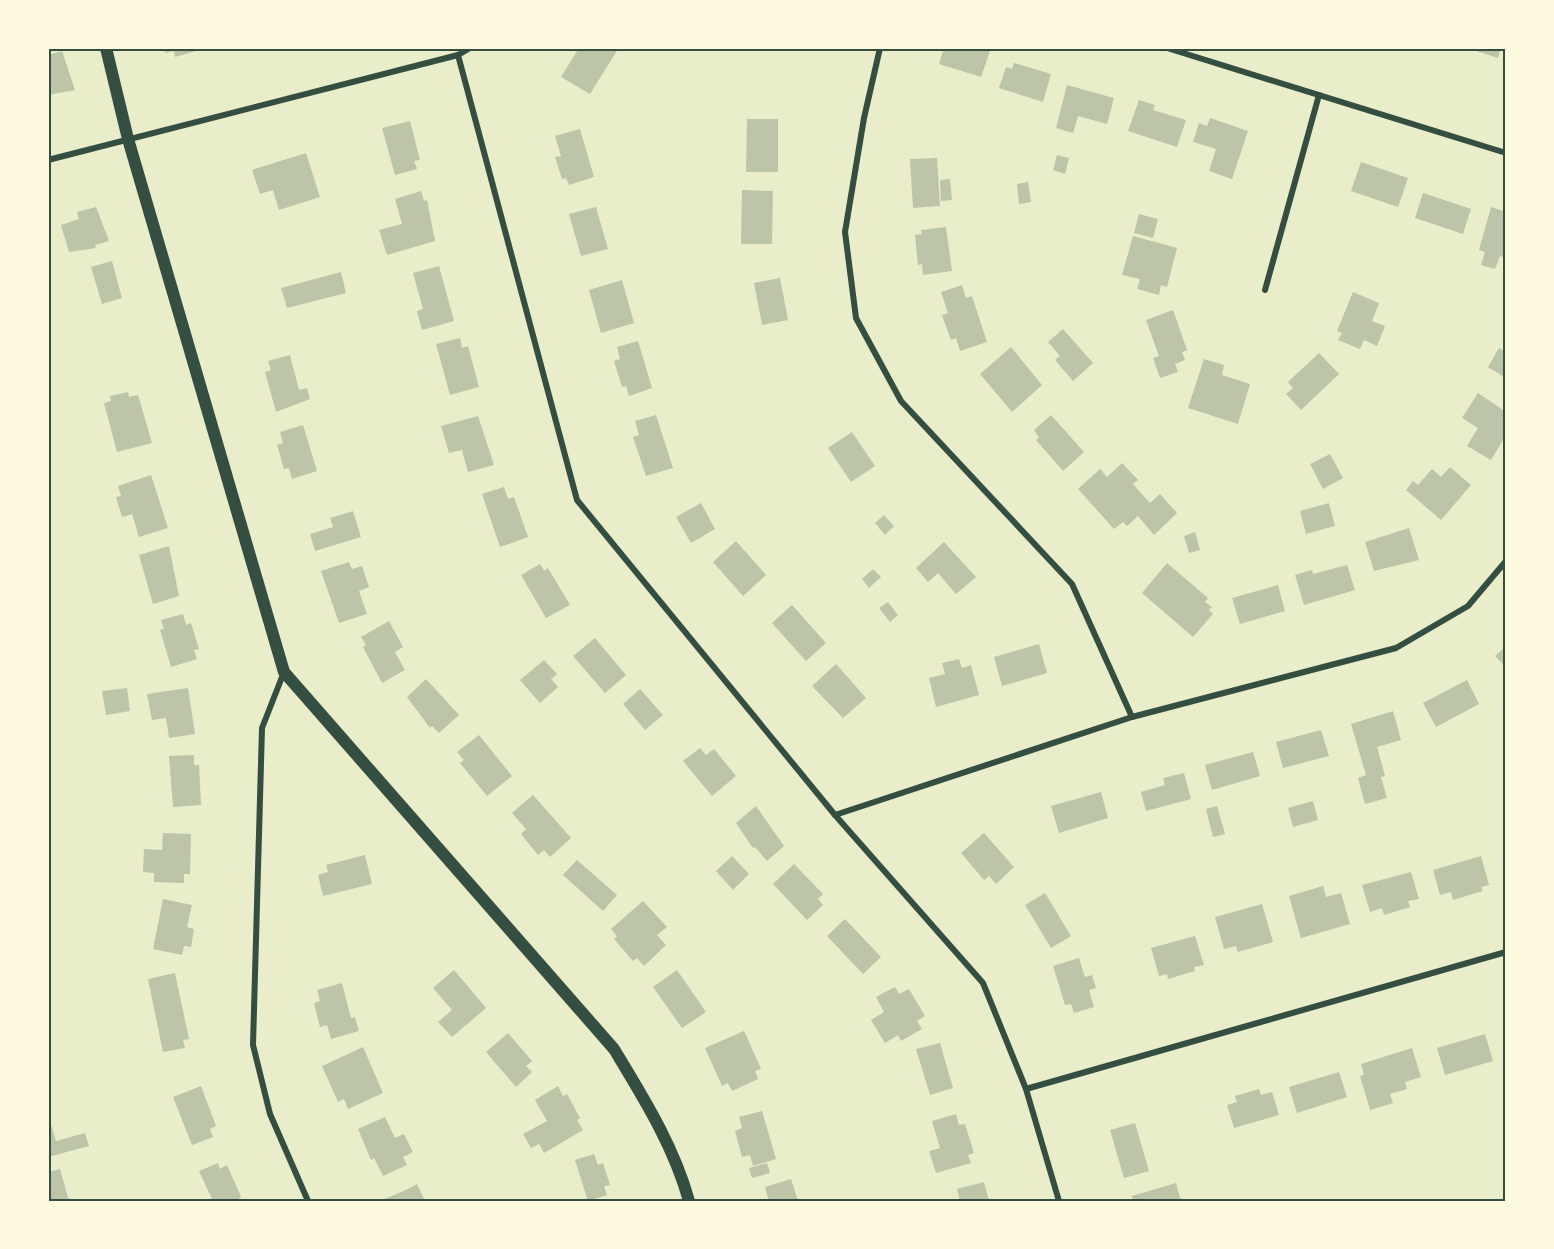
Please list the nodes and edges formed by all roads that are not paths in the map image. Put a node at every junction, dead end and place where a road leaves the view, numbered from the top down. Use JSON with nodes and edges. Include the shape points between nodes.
{"nodes":[{"id":1,"x":106,"y":48,"type":"edge"},
{"id":2,"x":470,"y":48,"type":"edge"},
{"id":3,"x":880,"y":48,"type":"edge"},
{"id":4,"x":1167,"y":48,"type":"edge"},
{"id":5,"x":458,"y":55,"type":"junction"},
{"id":6,"x":1319,"y":95,"type":"junction"},
{"id":7,"x":128,"y":139,"type":"junction"},
{"id":8,"x":1506,"y":153,"type":"edge"},
{"id":9,"x":48,"y":160,"type":"edge"},
{"id":10,"x":1265,"y":290,"type":"dead end"},
{"id":11,"x":1506,"y":561,"type":"edge"},
{"id":12,"x":284,"y":672,"type":"junction"},
{"id":13,"x":1132,"y":717,"type":"junction"},
{"id":14,"x":835,"y":815,"type":"junction"},
{"id":15,"x":1506,"y":952,"type":"edge"},
{"id":16,"x":1026,"y":1089,"type":"junction"},
{"id":17,"x":308,"y":1201,"type":"edge"},
{"id":18,"x":689,"y":1201,"type":"edge"},
{"id":19,"x":1059,"y":1201,"type":"edge"}],
"edges":[{"from":1,"to":7,"type":"main road"},
{"from":2,"to":5,"type":"street"},
{"from":3,"to":13,"type":"street","via":[[845,232],[856,318],[901,401],[1072,584]]},
{"from":4,"to":6,"type":"street"},
{"from":5,"to":7,"type":"street"},
{"from":5,"to":14,"type":"street","via":[[577,500]]},
{"from":6,"to":8,"type":"street"},
{"from":6,"to":10,"type":"street"},
{"from":7,"to":9,"type":"street"},
{"from":7,"to":12,"type":"main road"},
{"from":11,"to":13,"type":"street","via":[[1468,606],[1396,648]]},
{"from":12,"to":17,"type":"street","via":[[262,728],[254,1045],[270,1114]]},
{"from":12,"to":18,"type":"main road","via":[[614,1049],[655,1118]]},
{"from":13,"to":14,"type":"street"},
{"from":14,"to":16,"type":"street","via":[[983,983]]},
{"from":15,"to":16,"type":"street"},
{"from":16,"to":19,"type":"street"}]}
